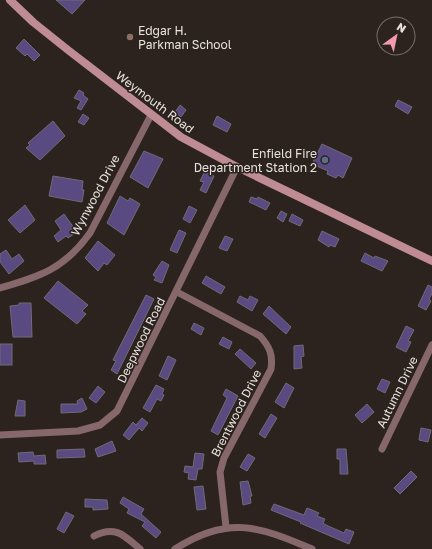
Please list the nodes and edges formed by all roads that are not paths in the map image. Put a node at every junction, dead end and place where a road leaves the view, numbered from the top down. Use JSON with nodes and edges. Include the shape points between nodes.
{"nodes":[{"id":1,"x":10,"y":0,"type":"edge"},
{"id":2,"x":150,"y":115,"type":"junction"},
{"id":3,"x":237,"y":167,"type":"junction"},
{"id":4,"x":432,"y":261,"type":"edge"},
{"id":5,"x":0,"y":288,"type":"edge"},
{"id":6,"x":177,"y":292,"type":"junction"},
{"id":7,"x":432,"y":345,"type":"edge"},
{"id":8,"x":0,"y":436,"type":"edge"},
{"id":9,"x":382,"y":449,"type":"dead end"},
{"id":10,"x":226,"y":527,"type":"junction"},
{"id":11,"x":94,"y":536,"type":"dead end"},
{"id":12,"x":140,"y":549,"type":"edge"},
{"id":13,"x":175,"y":549,"type":"edge"},
{"id":14,"x":312,"y":549,"type":"edge"}],
"edges":[{"from":1,"to":2,"type":"street","name":"Weymouth Road","via":[[32,22]]},
{"from":2,"to":3,"type":"street","name":"Weymouth Road","via":[[200,149]]},
{"from":2,"to":5,"type":"street","name":"Wynwood Drive","via":[[81,246],[61,265]]},
{"from":3,"to":4,"type":"street","name":"Weymouth Road"},
{"from":3,"to":6,"type":"street","name":"Deepwood Road"},
{"from":6,"to":8,"type":"street","name":"Deepwood Road","via":[[117,411],[109,419],[100,425],[78,431]]},
{"from":6,"to":10,"type":"street","name":"Brentwood Drive","via":[[260,336],[268,345],[272,356],[271,369],[224,458],[220,472]]},
{"from":7,"to":9,"type":"street","name":"Autumn Drive"},
{"from":10,"to":13,"type":"street","via":[[189,540]]},
{"from":10,"to":14,"type":"street","via":[[271,532]]},
{"from":11,"to":12,"type":"street","via":[[112,530]]}]}
